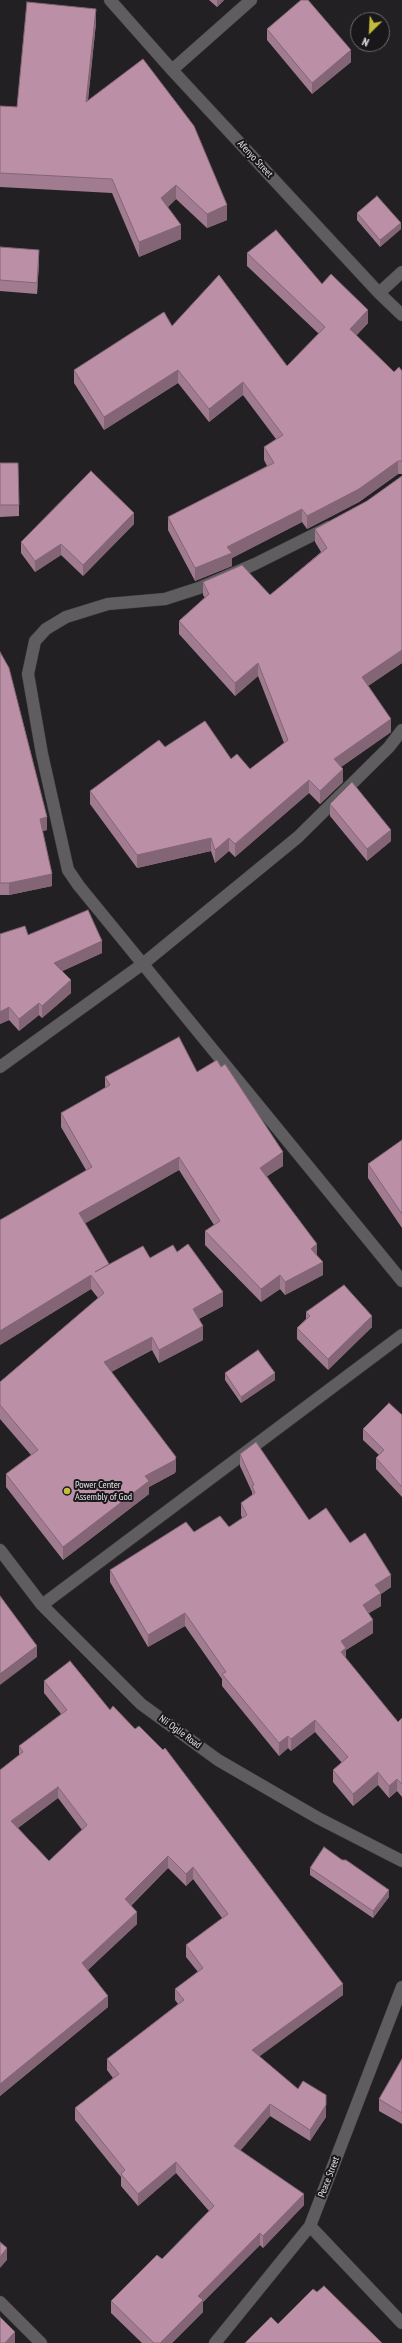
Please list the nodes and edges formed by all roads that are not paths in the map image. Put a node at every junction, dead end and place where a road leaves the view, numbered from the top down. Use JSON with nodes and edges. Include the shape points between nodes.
{"nodes":[{"id":1,"x":110,"y":0,"type":"edge"},
{"id":2,"x":251,"y":0,"type":"edge"},
{"id":3,"x":172,"y":70,"type":"junction"},
{"id":4,"x":402,"y":272,"type":"edge"},
{"id":5,"x":379,"y":293,"type":"junction"},
{"id":6,"x":402,"y":315,"type":"edge"},
{"id":7,"x":342,"y":519,"type":"edge"},
{"id":8,"x":402,"y":730,"type":"edge"},
{"id":9,"x":144,"y":963,"type":"junction"},
{"id":10,"x":0,"y":1067,"type":"edge"},
{"id":11,"x":402,"y":1280,"type":"edge"},
{"id":12,"x":402,"y":1335,"type":"edge"},
{"id":13,"x":0,"y":1550,"type":"edge"},
{"id":14,"x":42,"y":1605,"type":"junction"},
{"id":15,"x":402,"y":1862,"type":"edge"},
{"id":16,"x":402,"y":1987,"type":"edge"},
{"id":17,"x":310,"y":2226,"type":"junction"},
{"id":18,"x":0,"y":2302,"type":"edge"},
{"id":19,"x":402,"y":2323,"type":"edge"},
{"id":20,"x":41,"y":2343,"type":"edge"},
{"id":21,"x":215,"y":2343,"type":"edge"}],
"edges":[{"from":1,"to":3,"type":"street","name":"Afenyo Street"},
{"from":2,"to":3,"type":"street"},
{"from":3,"to":5,"type":"street","name":"Afenyo Street"},
{"from":4,"to":5,"type":"street"},
{"from":5,"to":6,"type":"street","name":"Afenyo Street"},
{"from":7,"to":9,"type":"street","via":[[255,564],[199,588],[165,599],[108,604],[66,617],[46,629],[35,641],[28,674],[42,754],[68,870]]},
{"from":8,"to":9,"type":"street","via":[[389,747],[298,837]]},
{"from":9,"to":10,"type":"street"},
{"from":9,"to":11,"type":"street"},
{"from":12,"to":14,"type":"street"},
{"from":13,"to":14,"type":"street","name":"Nii Oglie Road"},
{"from":14,"to":15,"type":"street","name":"Nii Oglie Road","via":[[141,1704],[218,1760],[318,1818]]},
{"from":16,"to":17,"type":"street","name":"Peace Street"},
{"from":17,"to":19,"type":"street"},
{"from":17,"to":21,"type":"street","name":"Peace Street"},
{"from":18,"to":20,"type":"street"}]}
